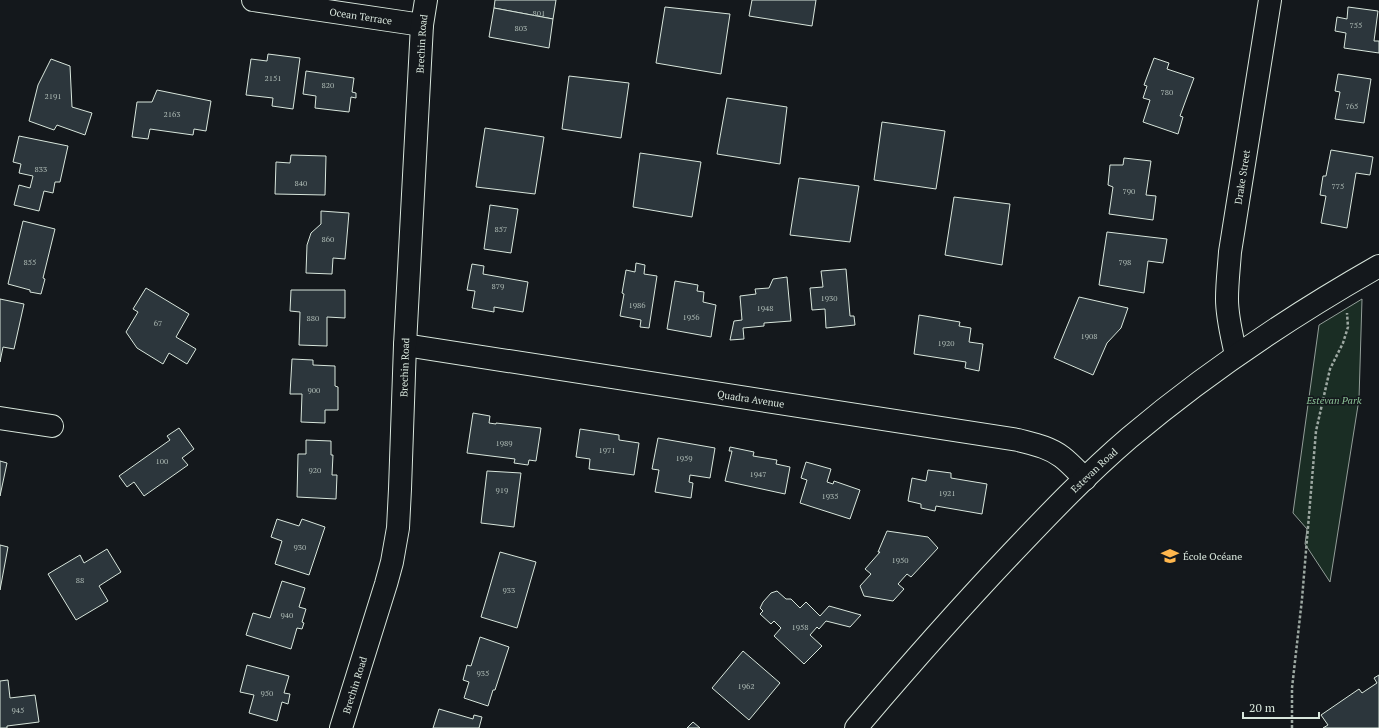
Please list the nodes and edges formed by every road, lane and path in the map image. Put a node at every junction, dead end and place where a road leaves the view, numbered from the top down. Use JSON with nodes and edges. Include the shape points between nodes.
{"nodes":[{"id":1,"x":253,"y":0,"type":"edge"},
{"id":2,"x":426,"y":0,"type":"edge"},
{"id":3,"x":1270,"y":0,"type":"edge"},
{"id":4,"x":422,"y":25,"type":"junction"},
{"id":5,"x":1379,"y":266,"type":"edge"},
{"id":6,"x":1337,"y":291,"type":"junction"},
{"id":7,"x":405,"y":345,"type":"junction"},
{"id":8,"x":1236,"y":354,"type":"junction"},
{"id":9,"x":0,"y":418,"type":"edge"},
{"id":10,"x":52,"y":426,"type":"dead end"},
{"id":11,"x":1085,"y":478,"type":"junction"},
{"id":12,"x":341,"y":728,"type":"edge"},
{"id":13,"x":856,"y":728,"type":"edge"},
{"id":14,"x":1292,"y":728,"type":"edge"}],
"edges":[{"from":1,"to":4,"type":"street","name":"Ocean Terrace"},
{"from":2,"to":4,"type":"street","name":"Brechin Road"},
{"from":3,"to":8,"type":"street","name":"Drake Street","via":[[1228,276],[1228,318]]},
{"from":4,"to":7,"type":"street","name":"Brechin Road"},
{"from":5,"to":6,"type":"street","name":"Estevan Road"},
{"from":6,"to":8,"type":"street","name":"Estevan Road"},
{"from":6,"to":14,"type":"path","via":[[1347,308],[1348,327],[1330,369],[1316,431],[1292,688]]},
{"from":7,"to":11,"type":"street","name":"Quadra Avenue","via":[[1018,440],[1052,450]]},
{"from":7,"to":12,"type":"street","name":"Brechin Road","via":[[398,528],[386,584]]},
{"from":8,"to":11,"type":"street","name":"Estevan Road","via":[[1156,416]]},
{"from":9,"to":10,"type":"street"},
{"from":11,"to":13,"type":"street","name":"Estevan Road","via":[[968,600]]}]}
